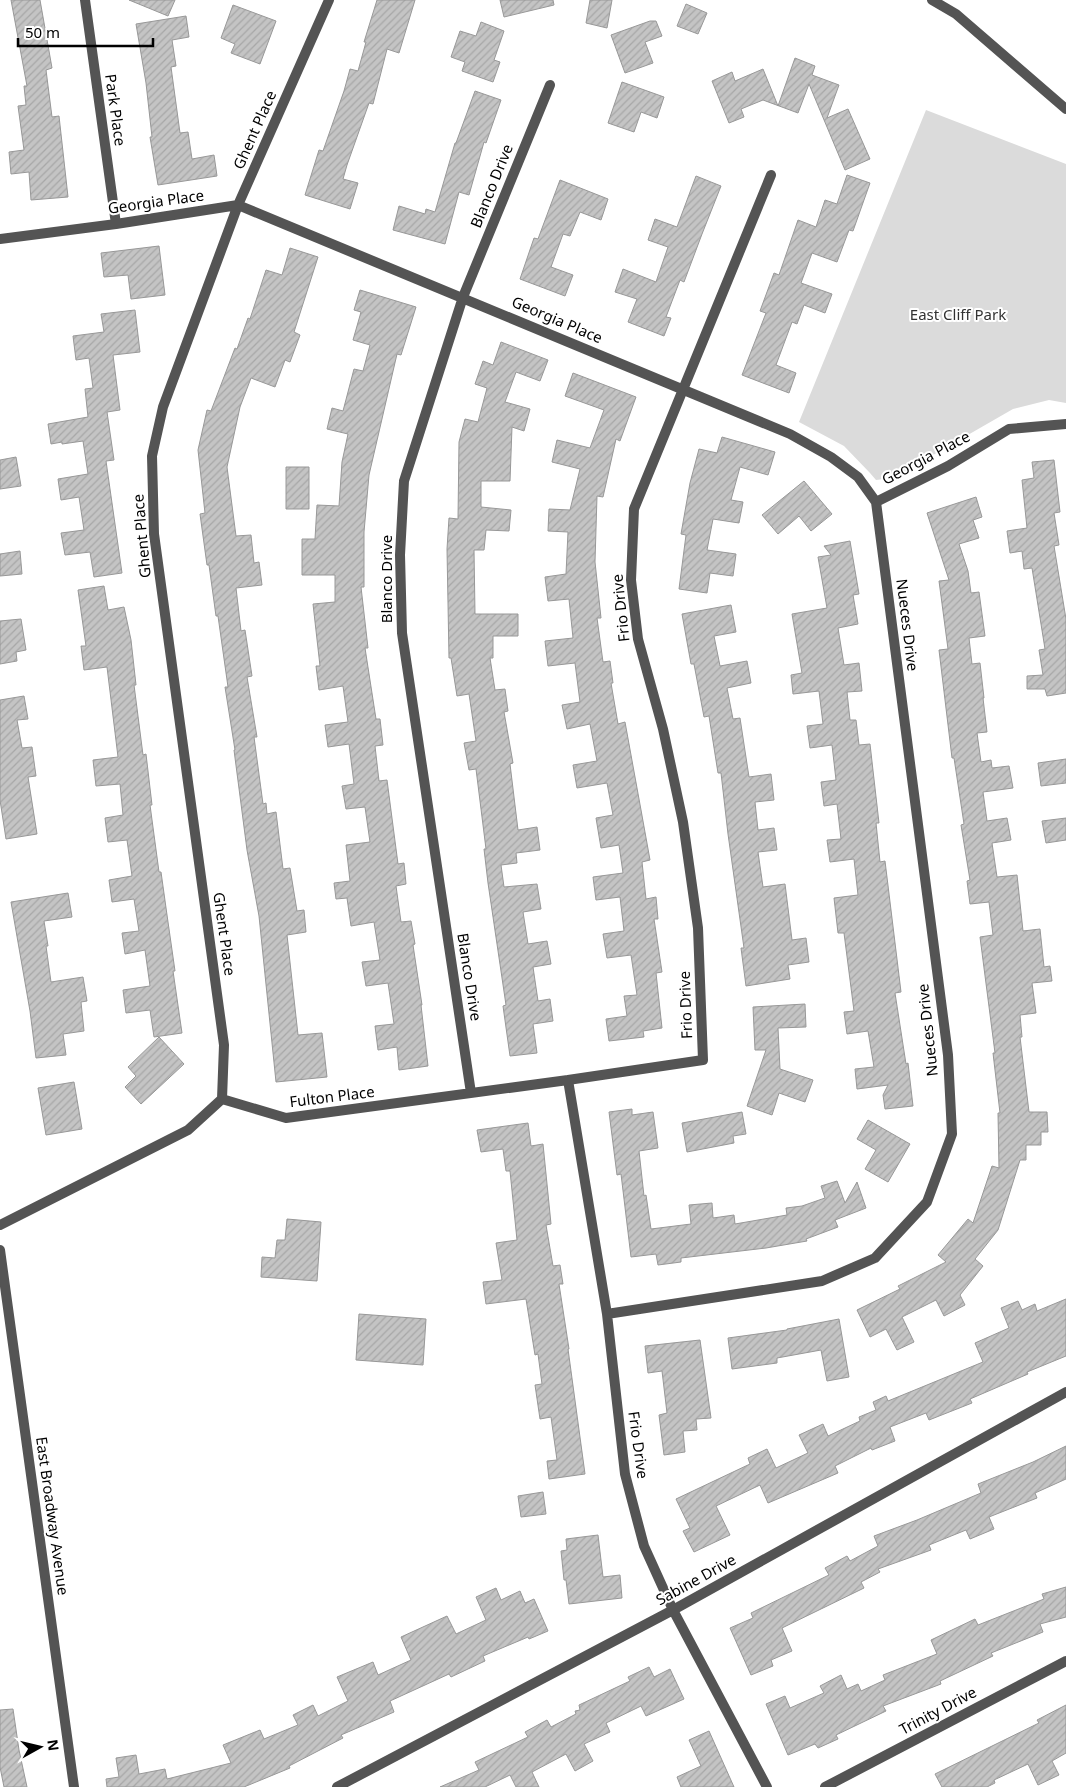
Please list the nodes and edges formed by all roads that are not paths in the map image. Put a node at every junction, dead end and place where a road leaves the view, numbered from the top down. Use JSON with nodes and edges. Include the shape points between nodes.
{"nodes":[{"id":1,"x":85,"y":0,"type":"edge"},
{"id":2,"x":329,"y":0,"type":"edge"},
{"id":3,"x":932,"y":0,"type":"edge"},
{"id":4,"x":550,"y":85,"type":"dead end"},
{"id":5,"x":1066,"y":109,"type":"edge"},
{"id":6,"x":771,"y":175,"type":"dead end"},
{"id":7,"x":238,"y":205,"type":"junction"},
{"id":8,"x":116,"y":224,"type":"junction"},
{"id":9,"x":0,"y":239,"type":"edge"},
{"id":10,"x":462,"y":297,"type":"junction"},
{"id":11,"x":682,"y":388,"type":"junction"},
{"id":12,"x":1066,"y":424,"type":"edge"},
{"id":13,"x":876,"y":502,"type":"junction"},
{"id":14,"x":703,"y":1060,"type":"joint"},
{"id":15,"x":568,"y":1080,"type":"junction"},
{"id":16,"x":471,"y":1094,"type":"junction"},
{"id":17,"x":222,"y":1098,"type":"junction"},
{"id":18,"x":0,"y":1225,"type":"edge"},
{"id":19,"x":0,"y":1250,"type":"edge"},
{"id":20,"x":607,"y":1314,"type":"junction"},
{"id":21,"x":1066,"y":1392,"type":"edge"},
{"id":22,"x":673,"y":1610,"type":"junction"},
{"id":23,"x":1066,"y":1661,"type":"edge"},
{"id":24,"x":74,"y":1787,"type":"edge"},
{"id":25,"x":336,"y":1787,"type":"edge"},
{"id":26,"x":767,"y":1787,"type":"edge"},
{"id":27,"x":825,"y":1787,"type":"edge"}],
"edges":[{"from":1,"to":8,"type":"street","name":"Park Place"},
{"from":2,"to":7,"type":"street","name":"Ghent Place"},
{"from":3,"to":5,"type":"street","via":[[956,14]]},
{"from":4,"to":10,"type":"street","name":"Blanco Drive"},
{"from":6,"to":11,"type":"street","name":"Frio Drive"},
{"from":7,"to":8,"type":"street","name":"Georgia Place"},
{"from":7,"to":10,"type":"street","name":"Georgia Place"},
{"from":7,"to":17,"type":"street","name":"Ghent Place","via":[[164,407],[152,456],[154,534],[224,1045]]},
{"from":8,"to":9,"type":"street","name":"Georgia Place"},
{"from":10,"to":11,"type":"street","name":"Georgia Place"},
{"from":10,"to":16,"type":"street","name":"Blanco Drive","via":[[404,481],[400,554],[402,633]]},
{"from":11,"to":13,"type":"street","name":"Georgia Place","via":[[790,434],[831,457],[858,477]]},
{"from":11,"to":14,"type":"street","name":"Frio Drive","via":[[634,509],[631,580],[638,639],[684,822],[698,928]]},
{"from":12,"to":13,"type":"street","name":"Georgia Place","via":[[1009,429],[948,466]]},
{"from":13,"to":20,"type":"street","name":"Nueces Drive","via":[[948,1055],[952,1134],[927,1202],[875,1258],[822,1281]]},
{"from":14,"to":15,"type":"street","name":"Fulton Place"},
{"from":15,"to":16,"type":"street","name":"Fulton Place"},
{"from":15,"to":20,"type":"street","name":"Frio Drive"},
{"from":16,"to":17,"type":"street","name":"Fulton Place","via":[[286,1118]]},
{"from":17,"to":18,"type":"street","via":[[188,1130]]},
{"from":19,"to":24,"type":"street","name":"East Broadway Avenue"},
{"from":20,"to":22,"type":"street","name":"Frio Drive","via":[[625,1474],[644,1546]]},
{"from":21,"to":22,"type":"street","name":"Sabine Drive"},
{"from":22,"to":25,"type":"street","name":"Sabine Drive"},
{"from":22,"to":26,"type":"street","name":"Frio Drive"},
{"from":23,"to":27,"type":"street","name":"Trinity Drive"}]}
